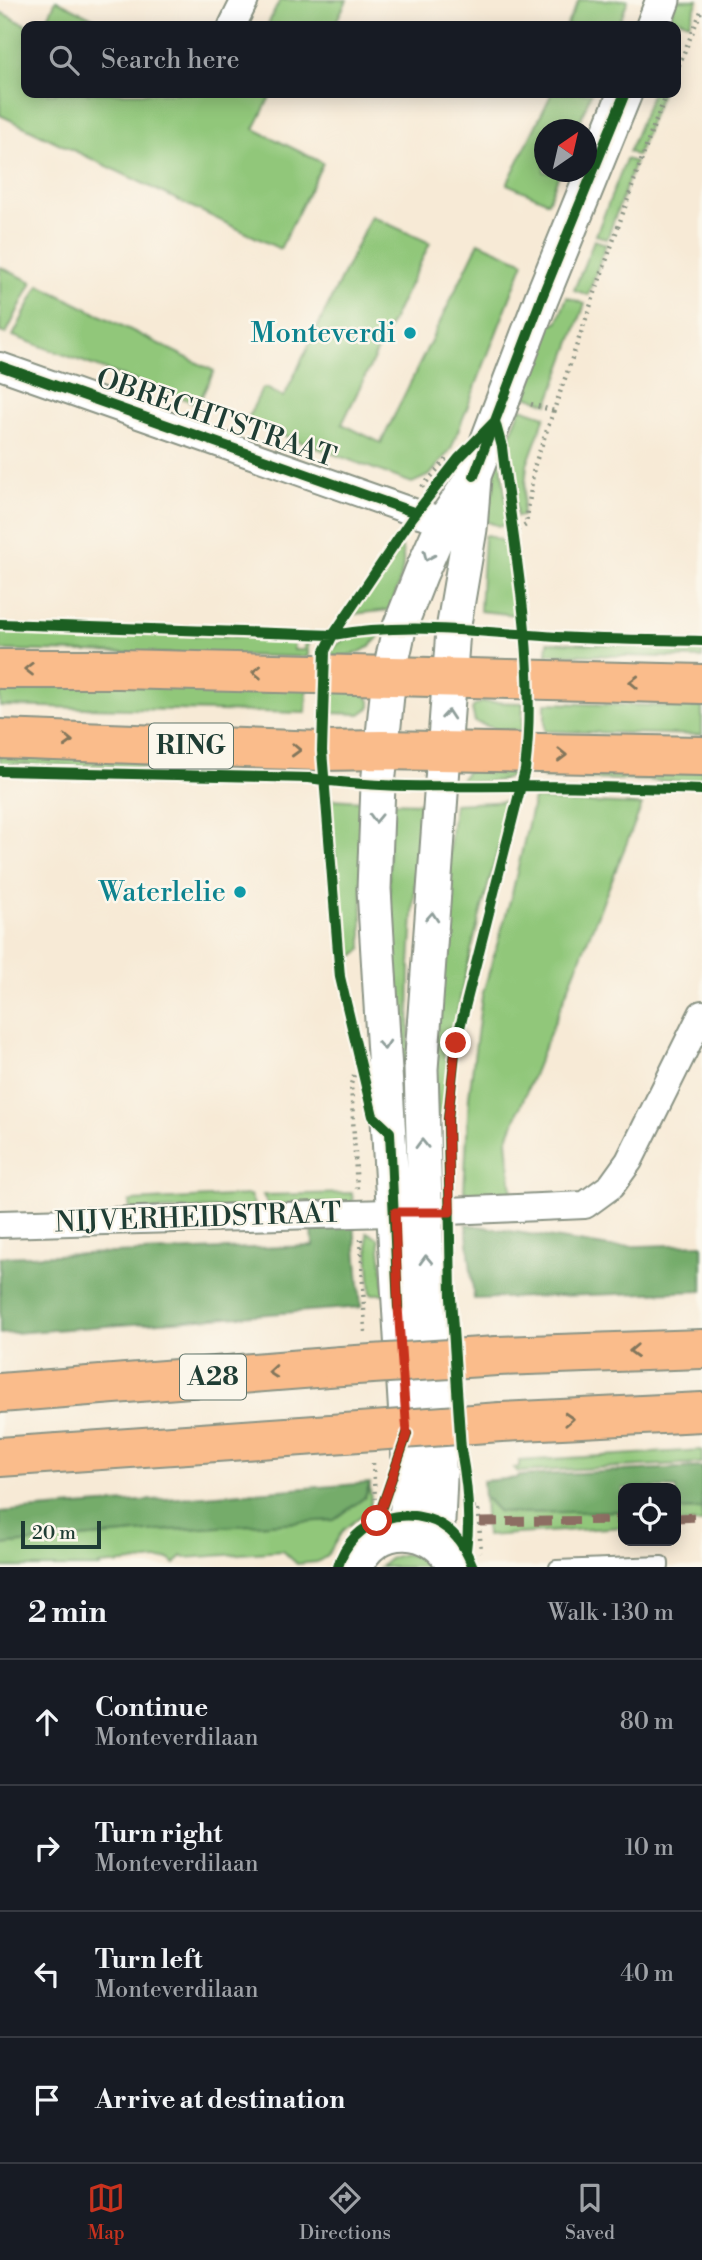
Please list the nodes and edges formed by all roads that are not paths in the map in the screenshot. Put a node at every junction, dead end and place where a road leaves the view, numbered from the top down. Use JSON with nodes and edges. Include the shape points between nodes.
{"nodes":[{"id":1,"x":245,"y":0,"type":"edge"},
{"id":2,"x":663,"y":0,"type":"edge"},
{"id":3,"x":234,"y":21,"type":"edge"},
{"id":4,"x":655,"y":21,"type":"edge"},
{"id":5,"x":623,"y":98,"type":"edge"},
{"id":6,"x":0,"y":366,"type":"edge"},
{"id":7,"x":444,"y":521,"type":"junction"},
{"id":8,"x":0,"y":669,"type":"edge"},
{"id":9,"x":389,"y":675,"type":"junction"},
{"id":10,"x":451,"y":677,"type":"junction"},
{"id":11,"x":702,"y":684,"type":"edge"},
{"id":12,"x":0,"y":739,"type":"edge"},
{"id":13,"x":382,"y":750,"type":"junction"},
{"id":14,"x":444,"y":752,"type":"junction"},
{"id":15,"x":702,"y":756,"type":"edge"},
{"id":16,"x":702,"y":1014,"type":"edge"},
{"id":17,"x":409,"y":1212,"type":"junction"},
{"id":18,"x":0,"y":1224,"type":"edge"},
{"id":19,"x":702,"y":1349,"type":"edge"},
{"id":20,"x":0,"y":1382,"type":"edge"},
{"id":21,"x":86,"y":1387,"type":"junction"},
{"id":22,"x":0,"y":1393,"type":"edge"},
{"id":23,"x":702,"y":1412,"type":"edge"},
{"id":24,"x":178,"y":1445,"type":"junction"},
{"id":25,"x":0,"y":1457,"type":"edge"},
{"id":26,"x":0,"y":1480,"type":"edge"},
{"id":27,"x":404,"y":1532,"type":"junction"},
{"id":28,"x":458,"y":1556,"type":"edge"},
{"id":29,"x":356,"y":1567,"type":"edge"},
{"id":30,"x":556,"y":1567,"type":"edge"},
{"id":31,"x":662,"y":1567,"type":"edge"}],
"edges":[{"from":1,"to":3,"type":"street"},
{"from":2,"to":4,"type":"street"},
{"from":5,"to":7,"type":"street"},
{"from":6,"to":7,"type":"street","name":"OBRECHTSTRAAT"},
{"from":7,"to":9,"type":"street","one_way":true,"via":[[399,629]]},
{"from":7,"to":10,"type":"street","via":[[453,630]]},
{"from":9,"to":8,"type":"main road","one_way":true},
{"from":9,"to":10,"type":"main road"},
{"from":9,"to":13,"type":"street"},
{"from":11,"to":10,"type":"main road","one_way":true},
{"from":14,"to":10,"type":"street","one_way":true},
{"from":12,"to":13,"type":"main road","number":"RING","one_way":true},
{"from":13,"to":14,"type":"main road","number":"RING"},
{"from":13,"to":17,"type":"street","one_way":true,"via":[[374,889]]},
{"from":14,"to":15,"type":"main road","number":"RING","one_way":true},
{"from":17,"to":14,"type":"street","one_way":true},
{"from":16,"to":17,"type":"street","name":"NIJVERHEIDSTRAAT","via":[[629,1161],[611,1186],[585,1205]]},
{"from":17,"to":18,"type":"street","name":"NIJVERHEIDSTRAAT"},
{"from":17,"to":27,"type":"street","via":[[398,1307],[410,1483]]},
{"from":28,"to":17,"type":"street","one_way":true,"via":[[440,1478]]},
{"from":19,"to":21,"type":"main road","number":"A28","one_way":true,"bridge":true,"via":[[497,1356],[354,1354]]},
{"from":20,"to":21,"type":"main road","number":"A28"},
{"from":21,"to":22,"type":"main road","number":"A28"},
{"from":24,"to":23,"type":"main road","number":"A28","one_way":true,"bridge":true,"via":[[359,1442],[501,1422]]},
{"from":24,"to":25,"type":"main road","number":"A28"},
{"from":24,"to":26,"type":"main road","number":"A28"},
{"from":27,"to":28,"type":"street"},
{"from":27,"to":29,"type":"street","via":[[377,1540]]},
{"from":30,"to":31,"type":"lane","via":[[662,1563]]}]}
